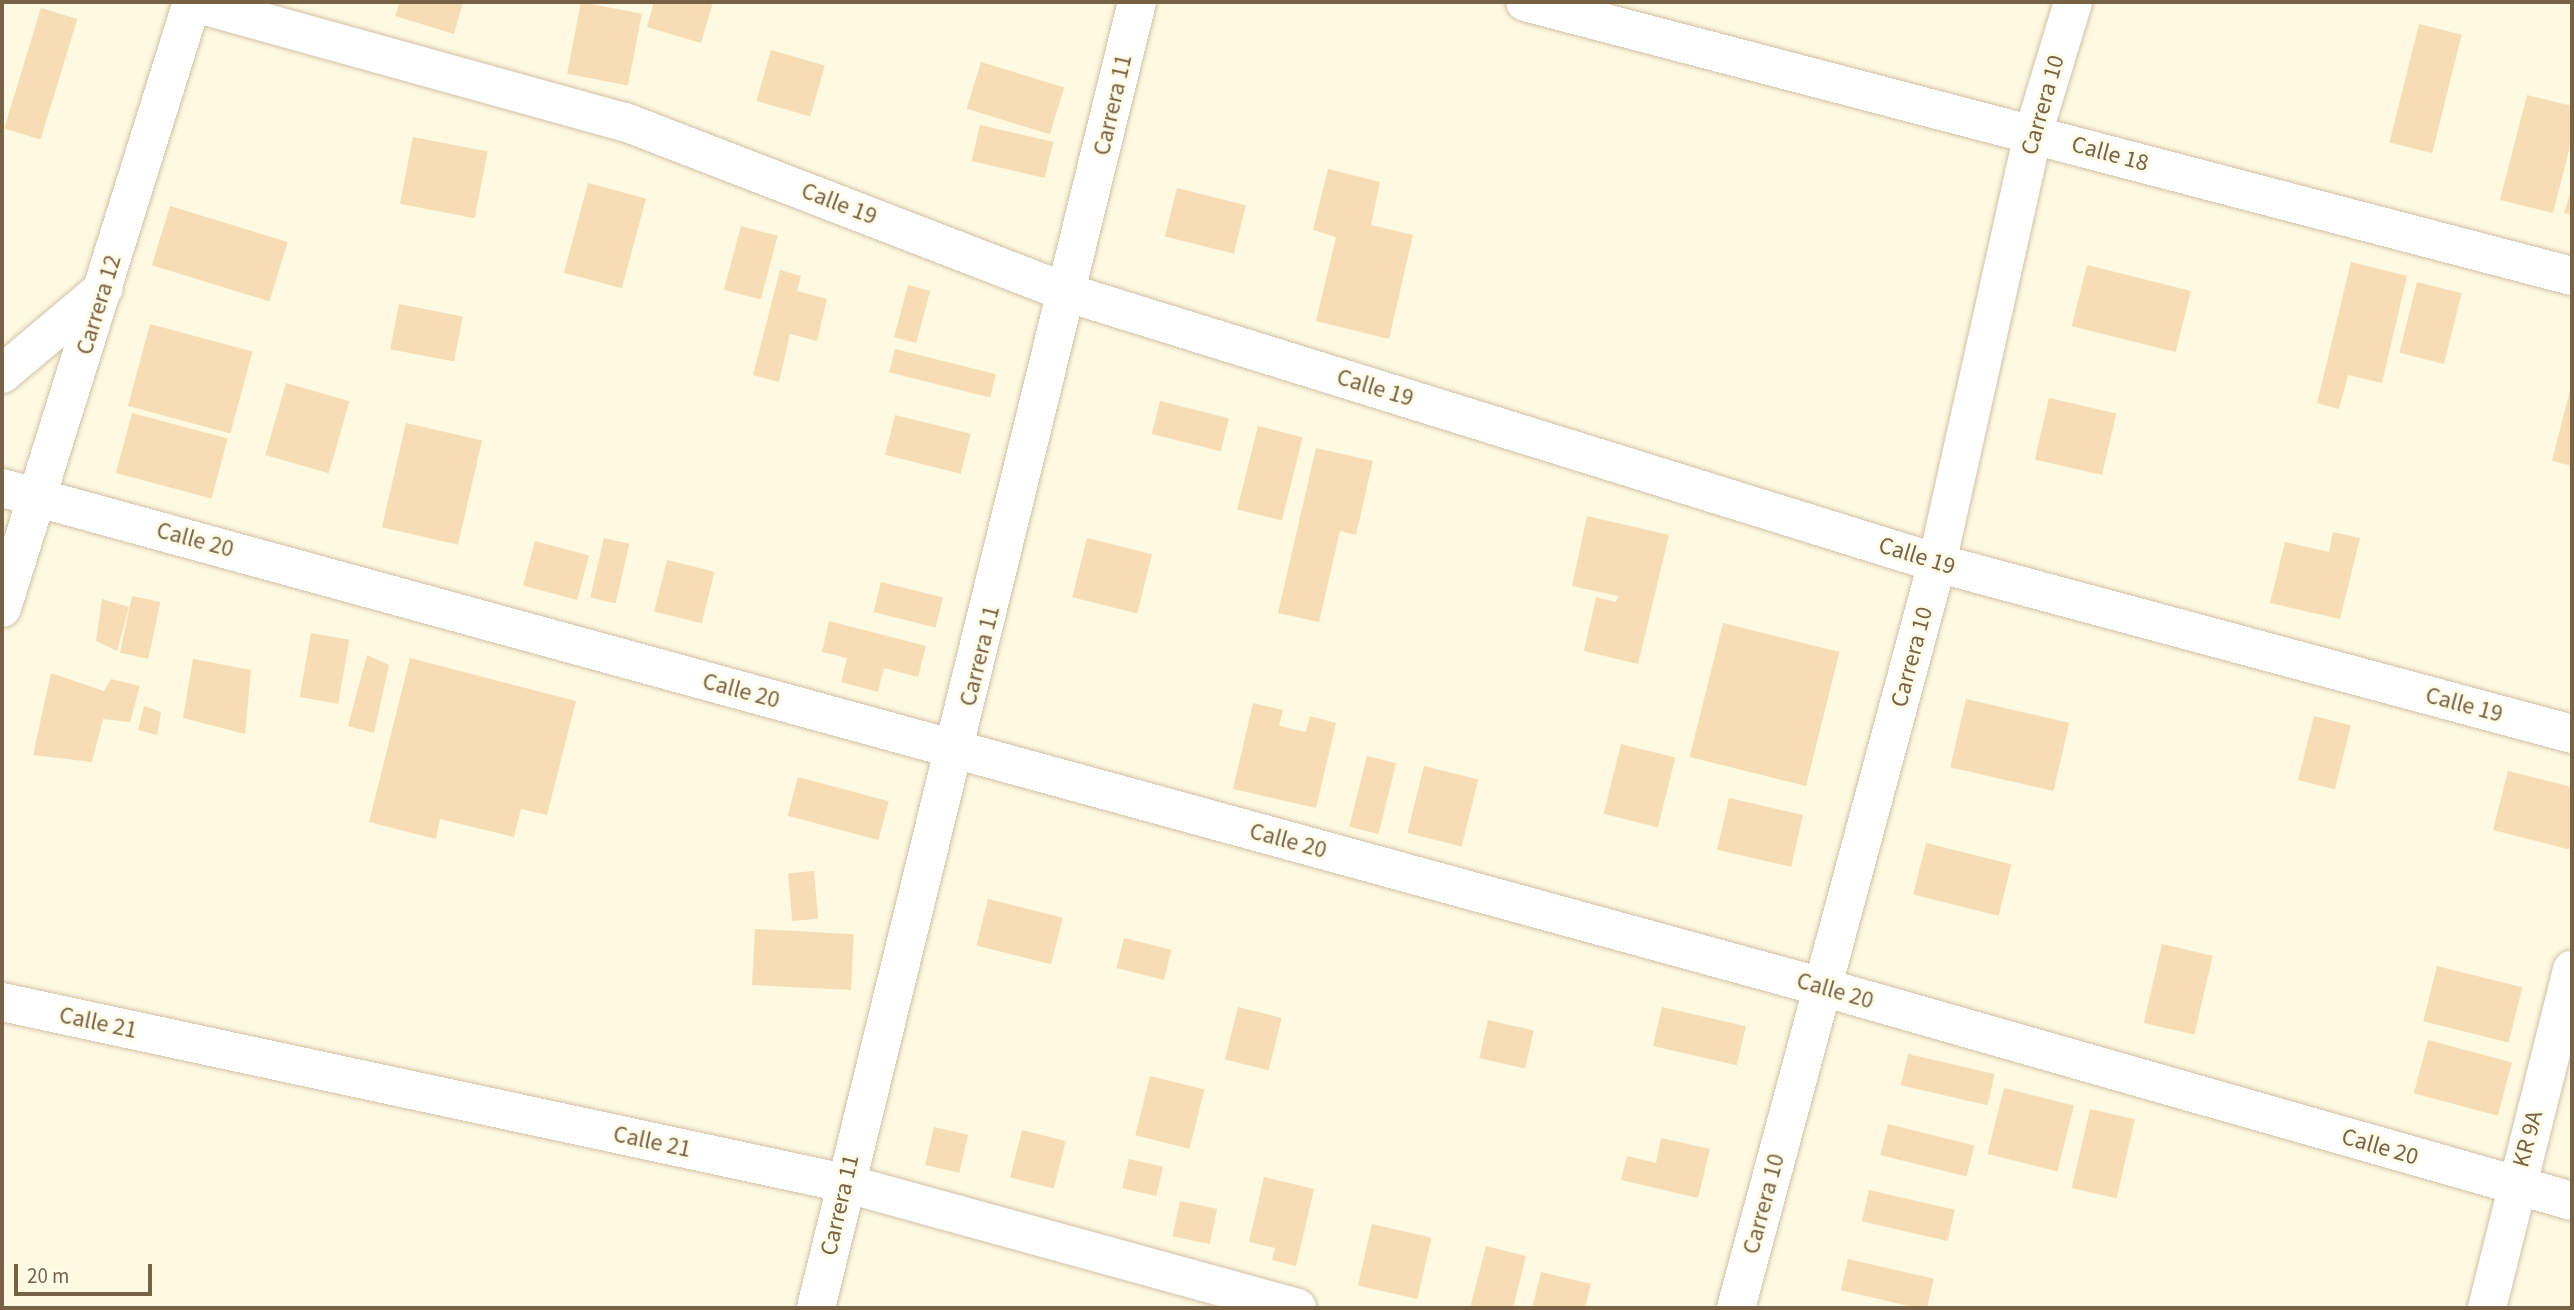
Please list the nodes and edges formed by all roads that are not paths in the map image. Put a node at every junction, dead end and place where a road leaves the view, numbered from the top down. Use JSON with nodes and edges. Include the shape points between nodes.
{"nodes":[{"id":1,"x":192,"y":2,"type":"edge"},
{"id":2,"x":1137,"y":2,"type":"edge"},
{"id":3,"x":1525,"y":2,"type":"edge"},
{"id":4,"x":2073,"y":2,"type":"edge"},
{"id":5,"x":2034,"y":134,"type":"junction"},
{"id":6,"x":2572,"y":276,"type":"edge"},
{"id":7,"x":104,"y":288,"type":"junction"},
{"id":8,"x":1068,"y":293,"type":"junction"},
{"id":9,"x":2,"y":374,"type":"edge"},
{"id":10,"x":2,"y":488,"type":"edge"},
{"id":11,"x":39,"y":497,"type":"junction"},
{"id":12,"x":1937,"y":563,"type":"junction"},
{"id":13,"x":2,"y":608,"type":"edge"},
{"id":14,"x":2572,"y":734,"type":"edge"},
{"id":15,"x":956,"y":751,"type":"junction"},
{"id":16,"x":2572,"y":970,"type":"edge"},
{"id":17,"x":1822,"y":987,"type":"junction"},
{"id":18,"x":2,"y":1002,"type":"edge"},
{"id":19,"x":844,"y":1183,"type":"junction"},
{"id":20,"x":2516,"y":1186,"type":"junction"},
{"id":21,"x":2572,"y":1201,"type":"edge"},
{"id":22,"x":816,"y":1308,"type":"edge"},
{"id":23,"x":1297,"y":1308,"type":"edge"},
{"id":24,"x":1736,"y":1308,"type":"edge"},
{"id":25,"x":2487,"y":1308,"type":"edge"}],
"edges":[{"from":1,"to":7,"type":"street","name":"Carrera 12"},
{"from":1,"to":8,"type":"street","name":"Calle 19","via":[[625,121]]},
{"from":2,"to":8,"type":"street","name":"Carrera 11"},
{"from":3,"to":5,"type":"street","name":"Calle 18"},
{"from":4,"to":5,"type":"street","name":"Carrera 10"},
{"from":5,"to":6,"type":"street","name":"Calle 18"},
{"from":5,"to":12,"type":"street","name":"Carrera 10"},
{"from":7,"to":9,"type":"street"},
{"from":7,"to":11,"type":"street","name":"Carrera 12"},
{"from":8,"to":12,"type":"street","name":"Calle 19"},
{"from":8,"to":15,"type":"street","name":"Carrera 11"},
{"from":10,"to":11,"type":"street","name":"Calle 20"},
{"from":11,"to":13,"type":"street","name":"Carrera 12"},
{"from":11,"to":15,"type":"street","name":"Calle 20"},
{"from":12,"to":14,"type":"street","name":"Calle 19"},
{"from":12,"to":17,"type":"street","name":"Carrera 10"},
{"from":15,"to":17,"type":"street","name":"Calle 20"},
{"from":15,"to":19,"type":"street","name":"Carrera 11"},
{"from":16,"to":20,"type":"street","name":"KR 9A"},
{"from":17,"to":20,"type":"street","name":"Calle 20"},
{"from":17,"to":24,"type":"street","name":"Carrera 10"},
{"from":18,"to":19,"type":"street","name":"Calle 21"},
{"from":19,"to":22,"type":"street","name":"Carrera 11"},
{"from":19,"to":23,"type":"street","name":"Calle 21"},
{"from":20,"to":21,"type":"street","name":"Calle 20"},
{"from":20,"to":25,"type":"street","name":"KR 9A"}]}
